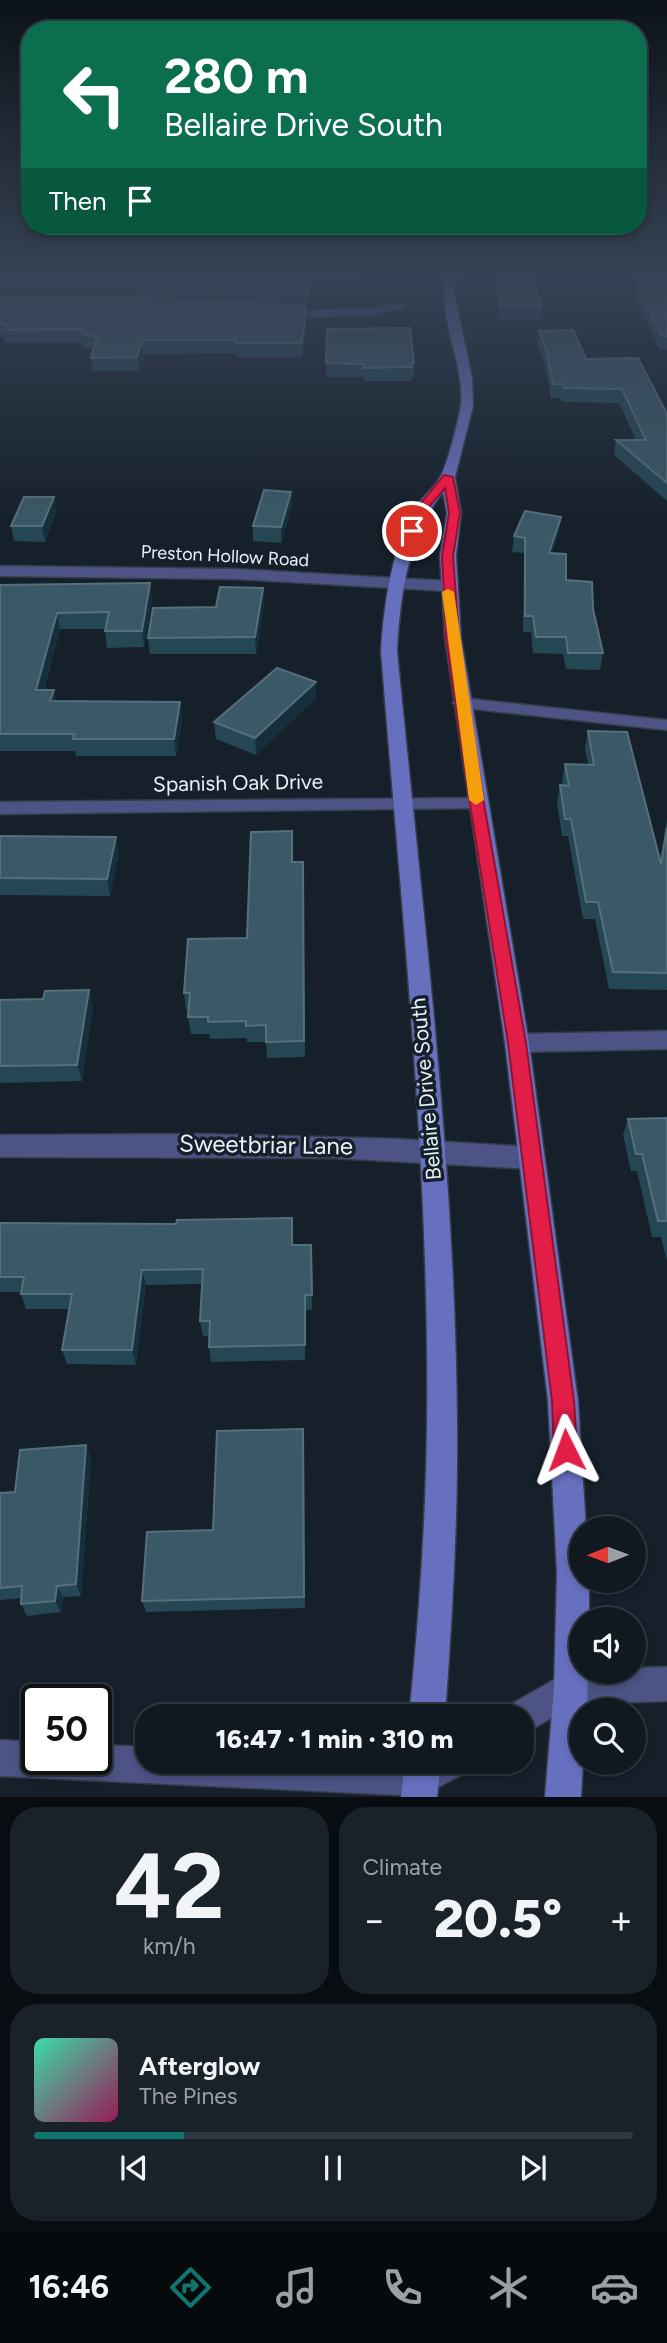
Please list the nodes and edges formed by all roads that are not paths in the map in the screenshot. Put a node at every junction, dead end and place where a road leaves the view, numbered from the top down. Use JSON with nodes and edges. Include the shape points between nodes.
{"nodes":[{"id":1,"x":463,"y":357,"type":"edge"},
{"id":2,"x":448,"y":477,"type":"junction"},
{"id":3,"x":0,"y":571,"type":"edge"},
{"id":4,"x":396,"y":583,"type":"junction"},
{"id":5,"x":447,"y":586,"type":"junction"},
{"id":6,"x":462,"y":703,"type":"junction"},
{"id":7,"x":667,"y":725,"type":"edge"},
{"id":8,"x":477,"y":804,"type":"junction"},
{"id":9,"x":401,"y":805,"type":"junction"},
{"id":10,"x":0,"y":808,"type":"edge"},
{"id":11,"x":667,"y":1040,"type":"edge"},
{"id":12,"x":517,"y":1043,"type":"junction"},
{"id":13,"x":0,"y":1146,"type":"edge"},
{"id":14,"x":432,"y":1149,"type":"junction"},
{"id":15,"x":532,"y":1157,"type":"junction"},
{"id":16,"x":667,"y":1684,"type":"edge"},
{"id":17,"x":571,"y":1686,"type":"junction"},
{"id":18,"x":428,"y":1704,"type":"edge"},
{"id":19,"x":534,"y":1709,"type":"edge"},
{"id":20,"x":0,"y":1758,"type":"edge"},
{"id":21,"x":427,"y":1775,"type":"edge"},
{"id":22,"x":563,"y":1797,"type":"edge"}],
"edges":[{"from":1,"to":2,"type":"main road","name":"Bellaire Drive South","via":[[467,406]]},
{"from":2,"to":4,"type":"main road","name":"Bellaire Drive South","via":[[421,510]]},
{"from":2,"to":5,"type":"main road","name":"Bellaire Drive South","via":[[454,513]]},
{"from":3,"to":4,"type":"street","name":"Preston Hollow Road","via":[[222,573]]},
{"from":4,"to":5,"type":"street","name":"Preston Hollow Road"},
{"from":4,"to":9,"type":"main road","name":"Bellaire Drive South","via":[[389,651]]},
{"from":5,"to":6,"type":"main road","name":"Bellaire Drive South"},
{"from":6,"to":7,"type":"street"},
{"from":6,"to":8,"type":"main road","name":"Bellaire Drive South"},
{"from":8,"to":9,"type":"street","name":"Spanish Oak Drive"},
{"from":8,"to":12,"type":"main road","name":"Bellaire Drive South"},
{"from":9,"to":10,"type":"street","name":"Spanish Oak Drive"},
{"from":9,"to":14,"type":"main road","name":"Bellaire Drive South"},
{"from":11,"to":12,"type":"street"},
{"from":12,"to":15,"type":"main road","name":"Bellaire Drive South"},
{"from":13,"to":14,"type":"street","name":"Sweetbriar Lane","via":[[222,1143]]},
{"from":14,"to":15,"type":"street","name":"Sweetbriar Lane"},
{"from":14,"to":18,"type":"main road","name":"Bellaire Drive South","via":[[442,1421],[439,1579]]},
{"from":15,"to":17,"type":"main road","name":"Bellaire Drive South","via":[[563,1401],[573,1573]]},
{"from":16,"to":17,"type":"street"},
{"from":17,"to":19,"type":"street"},
{"from":17,"to":22,"type":"main road","name":"Bellaire Drive South"},
{"from":20,"to":21,"type":"street"}]}
